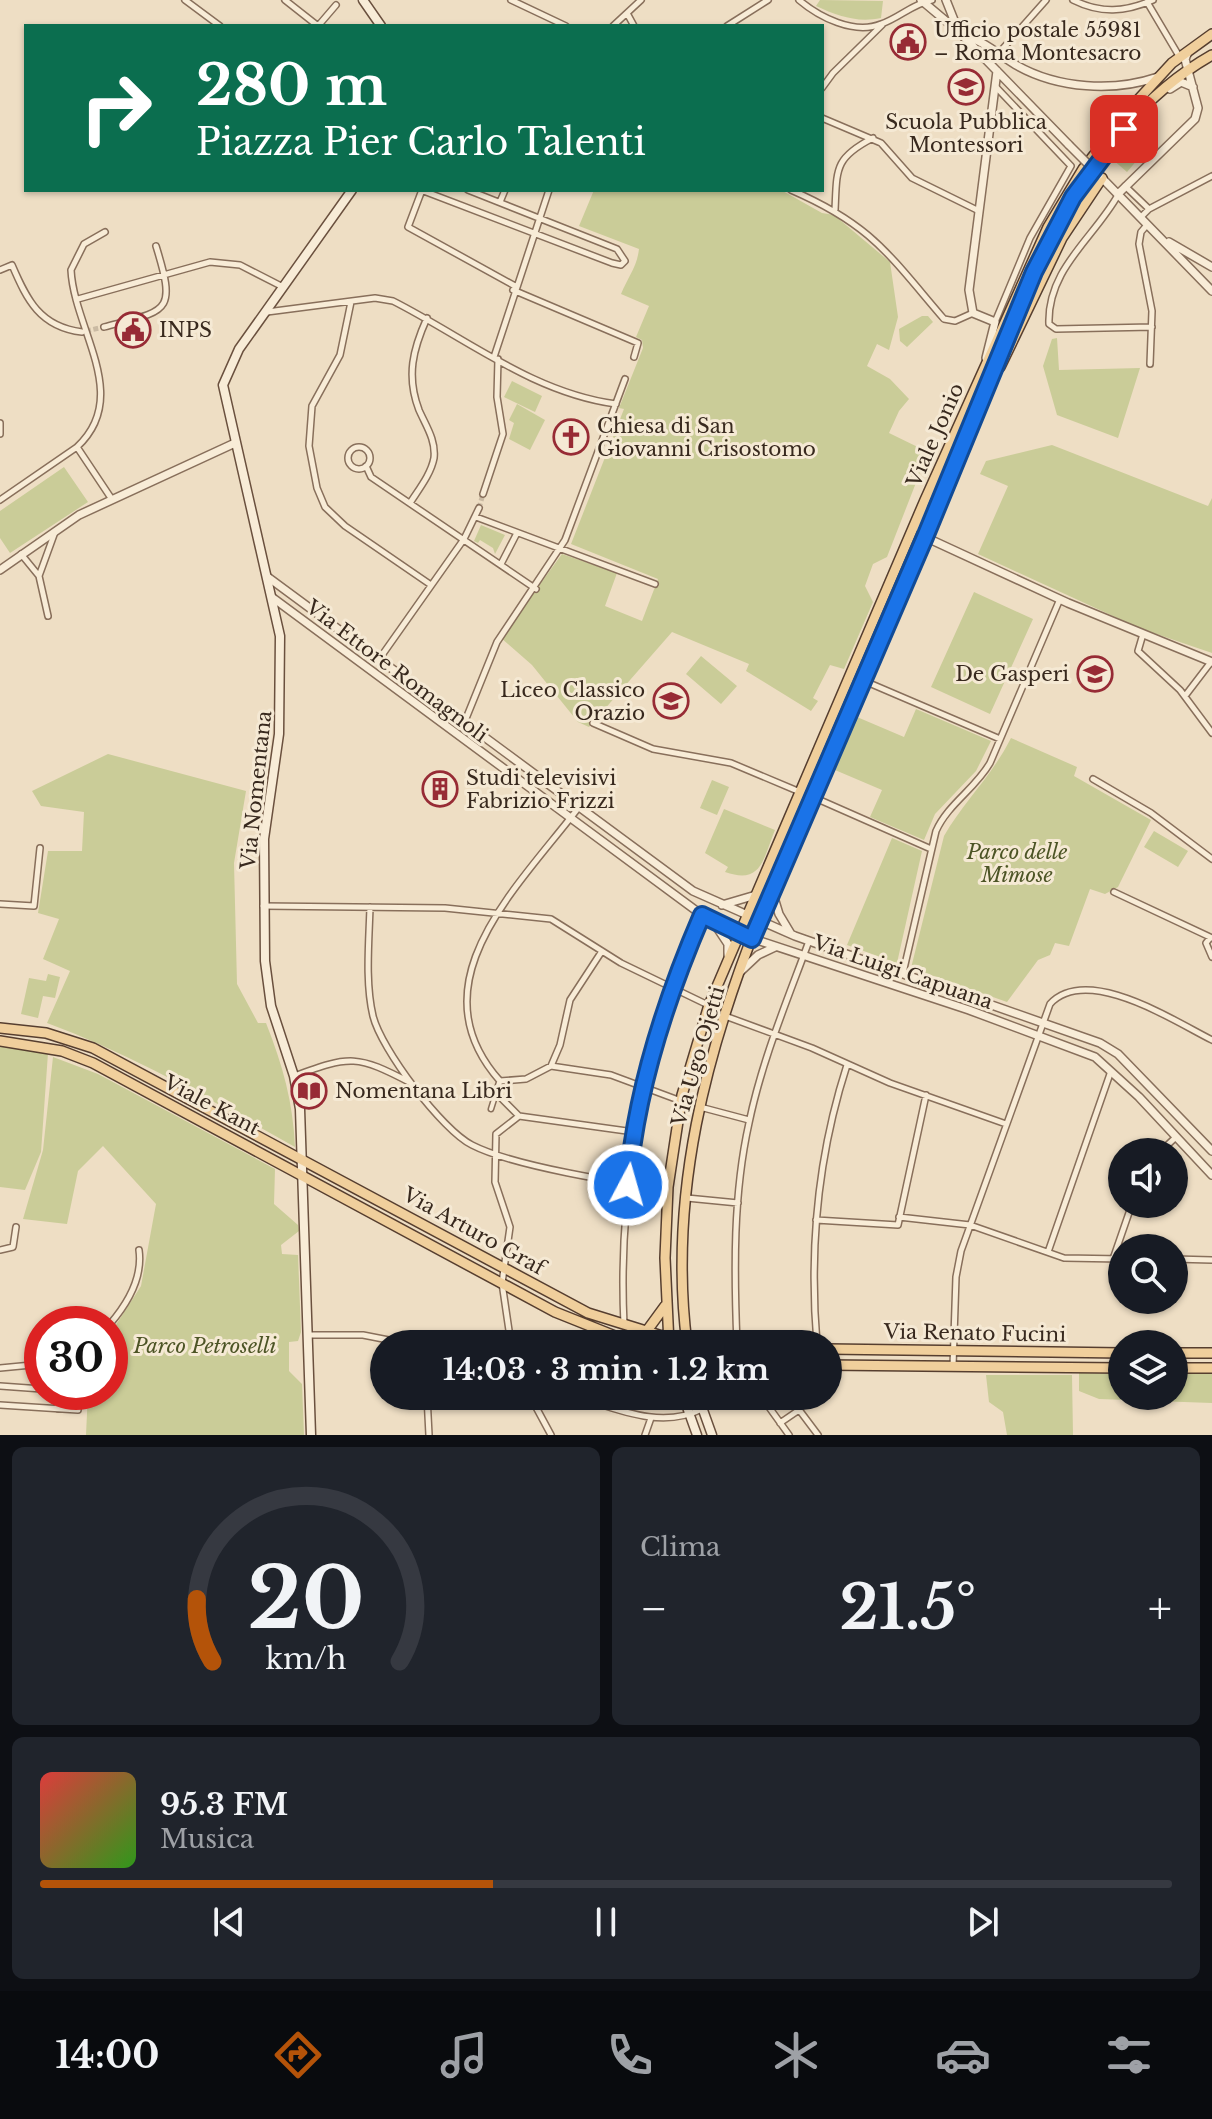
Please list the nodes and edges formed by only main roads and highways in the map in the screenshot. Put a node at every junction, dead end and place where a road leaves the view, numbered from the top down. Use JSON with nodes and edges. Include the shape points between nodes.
{"nodes":[{"id":1,"x":363,"y":0,"type":"edge"},
{"id":2,"x":380,"y":24,"type":"edge"},
{"id":3,"x":1212,"y":34,"type":"edge"},
{"id":4,"x":1212,"y":55,"type":"edge"},
{"id":5,"x":1100,"y":176,"type":"road end"},
{"id":6,"x":351,"y":192,"type":"edge"},
{"id":7,"x":980,"y":401,"type":"junction"},
{"id":8,"x":753,"y":920,"type":"junction"},
{"id":9,"x":0,"y":1028,"type":"edge"},
{"id":10,"x":0,"y":1041,"type":"edge"},
{"id":11,"x":302,"y":1159,"type":"junction"},
{"id":12,"x":303,"y":1175,"type":"junction"},
{"id":13,"x":665,"y":1306,"type":"junction"},
{"id":14,"x":595,"y":1330,"type":"edge"},
{"id":15,"x":638,"y":1330,"type":"edge"},
{"id":16,"x":647,"y":1330,"type":"edge"},
{"id":17,"x":668,"y":1330,"type":"edge"},
{"id":18,"x":687,"y":1330,"type":"edge"},
{"id":19,"x":842,"y":1349,"type":"edge"},
{"id":20,"x":1108,"y":1353,"type":"edge"},
{"id":21,"x":1188,"y":1353,"type":"edge"},
{"id":22,"x":1212,"y":1353,"type":"edge"},
{"id":23,"x":842,"y":1365,"type":"edge"},
{"id":24,"x":1108,"y":1368,"type":"edge"},
{"id":25,"x":1188,"y":1368,"type":"edge"},
{"id":26,"x":1212,"y":1368,"type":"edge"},
{"id":27,"x":687,"y":1410,"type":"edge"},
{"id":28,"x":702,"y":1410,"type":"edge"},
{"id":29,"x":310,"y":1435,"type":"edge"},
{"id":30,"x":697,"y":1435,"type":"edge"},
{"id":31,"x":712,"y":1435,"type":"edge"}],
"edges":[{"from":1,"to":2,"type":"main road"},
{"from":3,"to":8,"type":"main road","name":"Viale Jonio","via":[[1179,56],[1098,147],[1038,245],[801,792]]},
{"from":4,"to":7,"type":"main road","name":"Viale Jonio","via":[[1144,106],[1099,160],[1064,213]]},
{"from":5,"to":7,"type":"main road","via":[[1062,238]]},
{"from":6,"to":11,"type":"main road","name":"Via Nomentana","via":[[233,358],[224,379],[224,399],[280,636],[278,745],[264,827],[263,906],[269,1000],[294,1076]]},
{"from":7,"to":8,"type":"main road","name":"Viale Jonio","via":[[772,891]]},
{"from":8,"to":13,"type":"main road","name":"Via Ugo Ojetti","via":[[741,934],[709,1005],[681,1101],[668,1187]]},
{"from":8,"to":18,"type":"main road","name":"Via Ugo Ojetti","via":[[752,939],[699,1106],[681,1252]]},
{"from":9,"to":11,"type":"main road","name":"Viale Kant","via":[[63,1037]]},
{"from":10,"to":12,"type":"main road","name":"Viale Kant","via":[[78,1056]]},
{"from":11,"to":12,"type":"main road","name":"Via Nomentana"},
{"from":11,"to":15,"type":"main road","name":"Via Arturo Graf","via":[[556,1296]]},
{"from":12,"to":14,"type":"main road","name":"Via Arturo Graf"},
{"from":12,"to":29,"type":"main road","name":"Via Nomentana"},
{"from":13,"to":16,"type":"main road"},
{"from":13,"to":17,"type":"main road","name":"Via Ugo Ojetti"},
{"from":19,"to":20,"type":"main road","name":"Via Renato Fucini"},
{"from":21,"to":22,"type":"main road"},
{"from":23,"to":24,"type":"main road","name":"Via Renato Fucini"},
{"from":25,"to":26,"type":"main road"},
{"from":27,"to":30,"type":"main road"},
{"from":28,"to":31,"type":"main road"}]}
